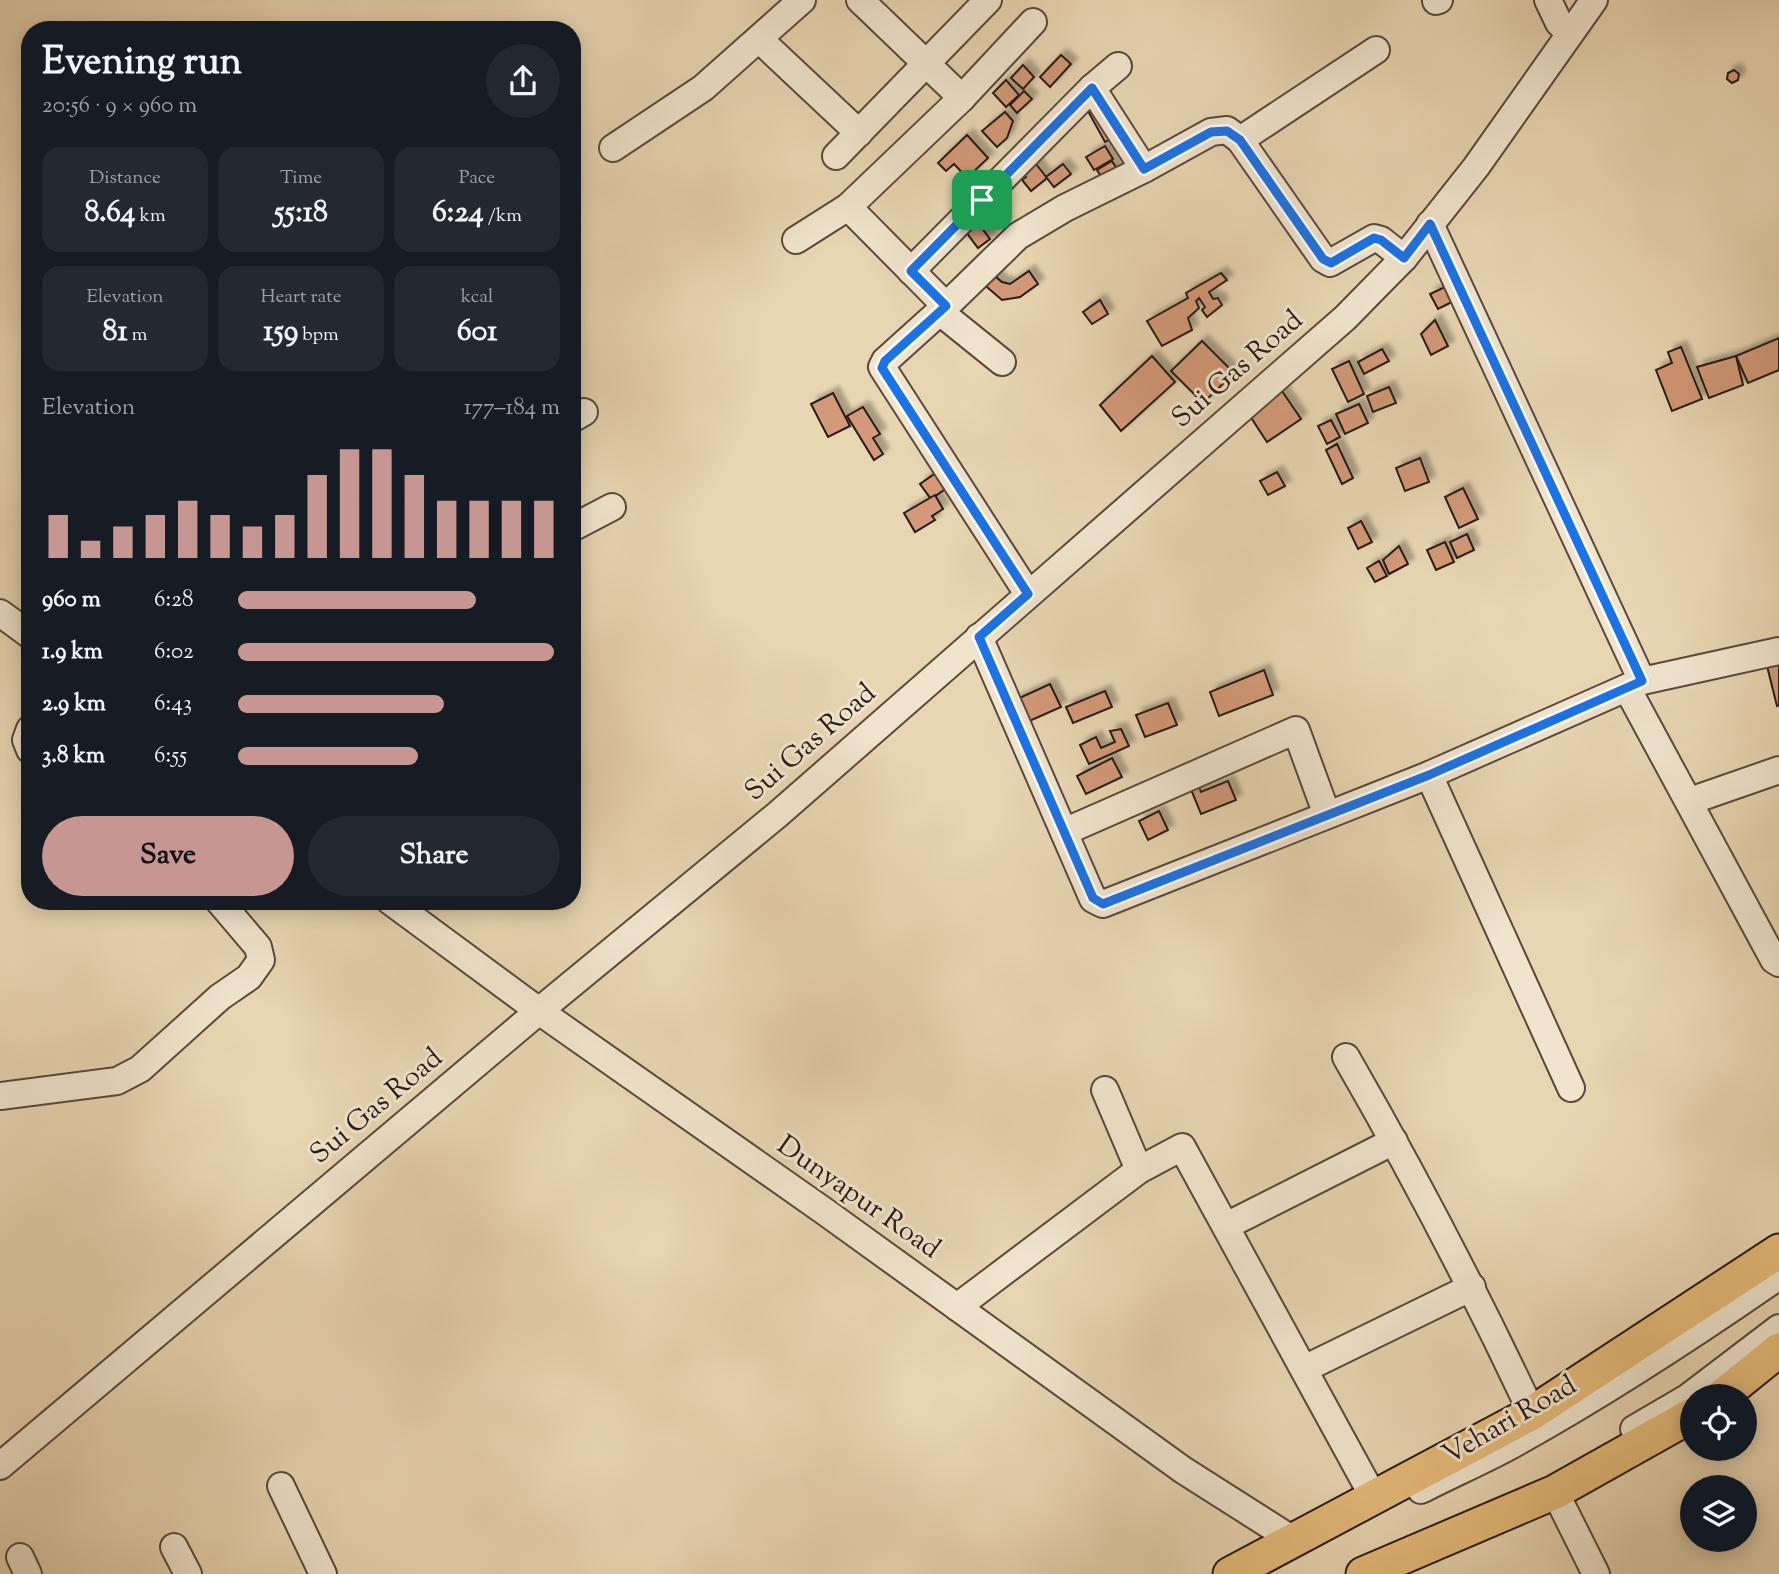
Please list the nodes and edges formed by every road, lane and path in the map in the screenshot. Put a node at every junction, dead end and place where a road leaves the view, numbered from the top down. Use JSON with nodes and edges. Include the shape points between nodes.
{"nodes":[{"id":1,"x":802,"y":0,"type":"edge"},
{"id":2,"x":860,"y":0,"type":"edge"},
{"id":3,"x":1548,"y":0,"type":"edge"},
{"id":4,"x":1594,"y":0,"type":"edge"},
{"id":5,"x":982,"y":2,"type":"edge"},
{"id":6,"x":1033,"y":22,"type":"dead end"},
{"id":7,"x":1570,"y":33,"type":"junction"},
{"id":8,"x":760,"y":40,"type":"junction"},
{"id":9,"x":1376,"y":50,"type":"dead end"},
{"id":10,"x":926,"y":64,"type":"junction"},
{"id":11,"x":1118,"y":66,"type":"dead end"},
{"id":12,"x":1092,"y":88,"type":"junction"},
{"id":13,"x":962,"y":98,"type":"junction"},
{"id":14,"x":859,"y":133,"type":"junction"},
{"id":15,"x":1240,"y":140,"type":"junction"},
{"id":16,"x":612,"y":148,"type":"dead end"},
{"id":17,"x":836,"y":156,"type":"dead end"},
{"id":18,"x":1144,"y":169,"type":"junction"},
{"id":19,"x":848,"y":206,"type":"junction"},
{"id":20,"x":1430,"y":224,"type":"junction"},
{"id":21,"x":796,"y":240,"type":"dead end"},
{"id":22,"x":1404,"y":258,"type":"junction"},
{"id":23,"x":911,"y":271,"type":"junction"},
{"id":24,"x":943,"y":309,"type":"junction"},
{"id":25,"x":1002,"y":362,"type":"dead end"},
{"id":26,"x":612,"y":507,"type":"dead end"},
{"id":27,"x":581,"y":523,"type":"edge"},
{"id":28,"x":1028,"y":594,"type":"junction"},
{"id":29,"x":0,"y":613,"type":"edge"},
{"id":30,"x":21,"y":628,"type":"edge"},
{"id":31,"x":979,"y":637,"type":"junction"},
{"id":32,"x":1779,"y":651,"type":"edge"},
{"id":33,"x":1634,"y":685,"type":"junction"},
{"id":34,"x":1779,"y":770,"type":"edge"},
{"id":35,"x":1429,"y":775,"type":"junction"},
{"id":36,"x":1690,"y":801,"type":"junction"},
{"id":37,"x":1326,"y":815,"type":"junction"},
{"id":38,"x":1064,"y":832,"type":"junction"},
{"id":39,"x":227,"y":910,"type":"edge"},
{"id":40,"x":402,"y":910,"type":"edge"},
{"id":41,"x":1779,"y":963,"type":"edge"},
{"id":42,"x":539,"y":1011,"type":"junction"},
{"id":43,"x":1346,"y":1057,"type":"dead end"},
{"id":44,"x":1571,"y":1088,"type":"dead end"},
{"id":45,"x":1105,"y":1090,"type":"dead end"},
{"id":46,"x":0,"y":1097,"type":"edge"},
{"id":47,"x":1394,"y":1141,"type":"junction"},
{"id":48,"x":1139,"y":1170,"type":"junction"},
{"id":49,"x":1226,"y":1226,"type":"junction"},
{"id":50,"x":1779,"y":1251,"type":"edge"},
{"id":51,"x":1779,"y":1276,"type":"edge"},
{"id":52,"x":1472,"y":1287,"type":"junction"},
{"id":53,"x":957,"y":1307,"type":"junction"},
{"id":54,"x":1779,"y":1328,"type":"edge"},
{"id":55,"x":1779,"y":1350,"type":"edge"},
{"id":56,"x":1304,"y":1369,"type":"junction"},
{"id":57,"x":1737,"y":1384,"type":"edge"},
{"id":58,"x":1532,"y":1413,"type":"junction"},
{"id":59,"x":1680,"y":1422,"type":"edge"},
{"id":60,"x":0,"y":1466,"type":"edge"},
{"id":61,"x":281,"y":1486,"type":"dead end"},
{"id":62,"x":1555,"y":1492,"type":"junction"},
{"id":63,"x":1374,"y":1498,"type":"junction"},
{"id":64,"x":1293,"y":1540,"type":"junction"},
{"id":65,"x":174,"y":1547,"type":"dead end"},
{"id":66,"x":188,"y":1574,"type":"edge"},
{"id":67,"x":323,"y":1574,"type":"edge"},
{"id":68,"x":1230,"y":1574,"type":"edge"},
{"id":69,"x":1361,"y":1574,"type":"edge"},
{"id":70,"x":1596,"y":1574,"type":"edge"}],
"edges":[{"from":1,"to":8,"type":"street"},
{"from":2,"to":10,"type":"street"},
{"from":3,"to":7,"type":"street","via":[[1559,23]]},
{"from":4,"to":7,"type":"street","name":"Sui Gas Road"},
{"from":5,"to":10,"type":"street"},
{"from":6,"to":13,"type":"street"},
{"from":7,"to":20,"type":"street","name":"Sui Gas Road"},
{"from":8,"to":14,"type":"street"},
{"from":8,"to":16,"type":"street","via":[[703,88]]},
{"from":9,"to":15,"type":"street"},
{"from":10,"to":13,"type":"street"},
{"from":10,"to":14,"type":"street"},
{"from":11,"to":12,"type":"street"},
{"from":12,"to":18,"type":"street"},
{"from":12,"to":23,"type":"street"},
{"from":13,"to":19,"type":"street"},
{"from":14,"to":17,"type":"street"},
{"from":15,"to":18,"type":"street","via":[[1227,131],[1211,132]]},
{"from":15,"to":22,"type":"street","via":[[1323,259],[1338,261],[1374,238]]},
{"from":18,"to":24,"type":"street","via":[[1018,236]]},
{"from":19,"to":21,"type":"street"},
{"from":19,"to":23,"type":"street"},
{"from":20,"to":22,"type":"street","name":"Sui Gas Road"},
{"from":20,"to":33,"type":"street"},
{"from":22,"to":28,"type":"street","name":"Sui Gas Road","via":[[1345,318]]},
{"from":23,"to":24,"type":"street"},
{"from":24,"to":25,"type":"street"},
{"from":24,"to":28,"type":"street","via":[[882,368]]},
{"from":26,"to":27,"type":"street"},
{"from":28,"to":31,"type":"street","name":"Sui Gas Road"},
{"from":29,"to":30,"type":"street"},
{"from":31,"to":38,"type":"street"},
{"from":31,"to":42,"type":"street","name":"Sui Gas Road","via":[[777,816]]},
{"from":32,"to":33,"type":"street"},
{"from":33,"to":35,"type":"street"},
{"from":33,"to":36,"type":"street"},
{"from":34,"to":36,"type":"street"},
{"from":35,"to":37,"type":"street"},
{"from":35,"to":44,"type":"street"},
{"from":36,"to":41,"type":"street"},
{"from":37,"to":38,"type":"street","via":[[1103,904],[1093,898]]},
{"from":37,"to":38,"type":"street","via":[[1296,730]]},
{"from":39,"to":46,"type":"street","via":[[258,947],[261,960],[249,977],[140,1069],[117,1081]]},
{"from":40,"to":42,"type":"street","name":"Dunyapur Road"},
{"from":42,"to":53,"type":"street","name":"Dunyapur Road"},
{"from":42,"to":60,"type":"street","name":"Sui Gas Road"},
{"from":43,"to":47,"type":"street"},
{"from":45,"to":48,"type":"street"},
{"from":47,"to":49,"type":"street"},
{"from":47,"to":52,"type":"street"},
{"from":48,"to":49,"type":"street","via":[[1182,1147]]},
{"from":48,"to":53,"type":"street"},
{"from":49,"to":56,"type":"street"},
{"from":50,"to":58,"type":"main road","name":"Vehari Road"},
{"from":51,"to":64,"type":"street","via":[[1599,1394],[1508,1447],[1345,1525]]},
{"from":52,"to":56,"type":"street"},
{"from":52,"to":58,"type":"street"},
{"from":53,"to":64,"type":"street","name":"Dunyapur Road","via":[[1183,1470]]},
{"from":54,"to":69,"type":"street","via":[[1687,1398],[1638,1427],[1546,1479],[1402,1543],[1375,1558]]},
{"from":55,"to":57,"type":"main road"},
{"from":56,"to":63,"type":"street"},
{"from":58,"to":63,"type":"main road","name":"Vehari Road"},
{"from":59,"to":62,"type":"main road"},
{"from":61,"to":67,"type":"street"},
{"from":62,"to":69,"type":"main road"},
{"from":62,"to":70,"type":"street"},
{"from":63,"to":64,"type":"main road","name":"Vehari Road"},
{"from":64,"to":68,"type":"main road","name":"Vehari Road"},
{"from":65,"to":66,"type":"street"}]}
